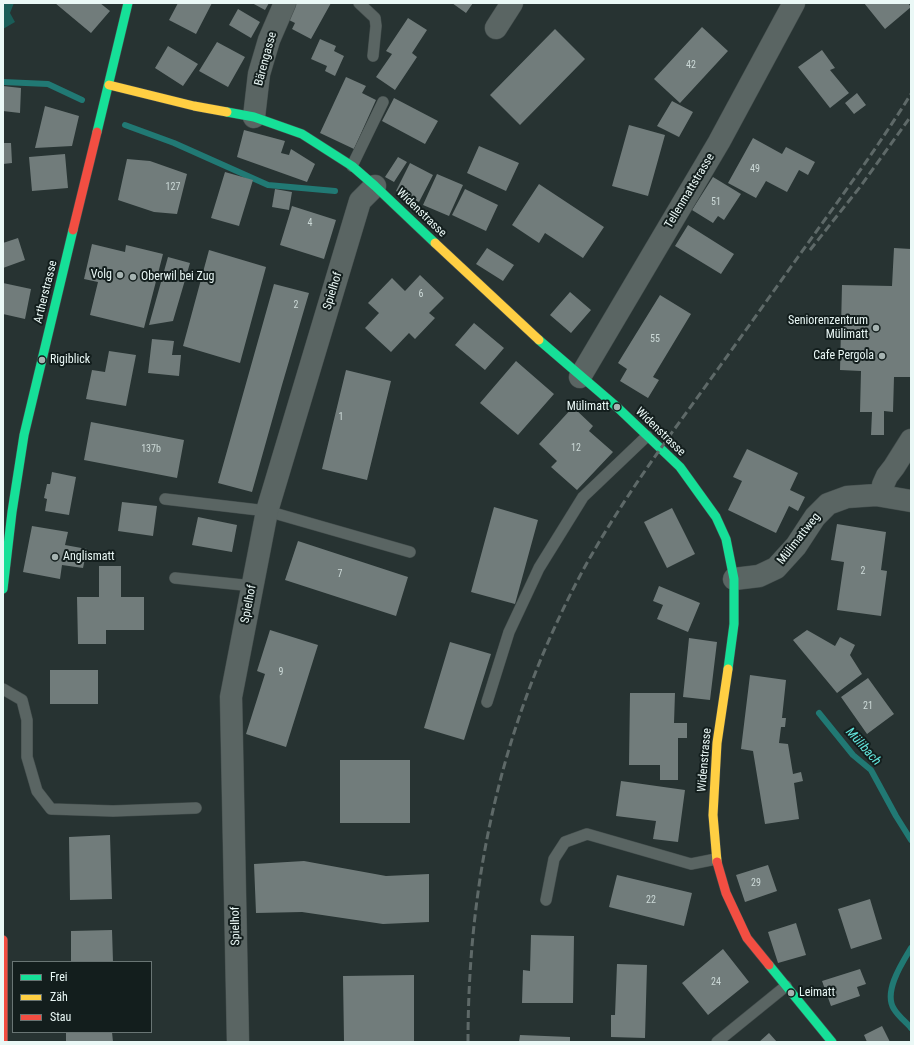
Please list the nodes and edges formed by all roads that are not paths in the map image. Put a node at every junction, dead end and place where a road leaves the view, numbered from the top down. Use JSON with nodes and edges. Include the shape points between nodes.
{"nodes":[{"id":1,"x":128,"y":3,"type":"edge"},
{"id":2,"x":285,"y":3,"type":"edge"},
{"id":3,"x":359,"y":3,"type":"edge"},
{"id":4,"x":512,"y":3,"type":"edge"},
{"id":5,"x":794,"y":3,"type":"edge"},
{"id":6,"x":496,"y":28,"type":"dead end"},
{"id":7,"x":373,"y":56,"type":"dead end"},
{"id":8,"x":109,"y":85,"type":"junction"},
{"id":9,"x":383,"y":102,"type":"dead end"},
{"id":10,"x":254,"y":117,"type":"junction"},
{"id":11,"x":352,"y":166,"type":"junction"},
{"id":12,"x":375,"y":186,"type":"junction"},
{"id":13,"x":580,"y":376,"type":"junction"},
{"id":14,"x":647,"y":436,"type":"junction"},
{"id":15,"x":911,"y":440,"type":"edge"},
{"id":16,"x":882,"y":495,"type":"junction"},
{"id":17,"x":165,"y":499,"type":"dead end"},
{"id":18,"x":911,"y":501,"type":"edge"},
{"id":19,"x":267,"y":511,"type":"junction"},
{"id":20,"x":6,"y":535,"type":"edge"},
{"id":21,"x":410,"y":552,"type":"dead end"},
{"id":22,"x":175,"y":578,"type":"dead end"},
{"id":23,"x":734,"y":579,"type":"junction"},
{"id":24,"x":253,"y":586,"type":"junction"},
{"id":25,"x":3,"y":589,"type":"edge"},
{"id":26,"x":3,"y":688,"type":"edge"},
{"id":27,"x":487,"y":702,"type":"dead end"},
{"id":28,"x":196,"y":808,"type":"dead end"},
{"id":29,"x":716,"y":859,"type":"junction"},
{"id":30,"x":546,"y":900,"type":"dead end"},
{"id":31,"x":3,"y":940,"type":"edge"},
{"id":32,"x":786,"y":986,"type":"junction"},
{"id":33,"x":3,"y":1042,"type":"edge"},
{"id":34,"x":238,"y":1042,"type":"edge"},
{"id":35,"x":717,"y":1042,"type":"edge"},
{"id":36,"x":832,"y":1042,"type":"edge"}],
"edges":[{"from":1,"to":8,"type":"street","name":"Artherstrasse"},
{"from":2,"to":10,"type":"street","name":"Bärengasse","via":[[269,40],[259,74]]},
{"from":3,"to":7,"type":"lane","via":[[374,18],[376,26]]},
{"from":4,"to":6,"type":"street"},
{"from":5,"to":13,"type":"street","name":"Tellenmattstrasse","via":[[719,142]]},
{"from":8,"to":10,"type":"street","name":"Widenstrasse","via":[[194,106]]},
{"from":8,"to":20,"type":"street","name":"Artherstrasse","via":[[31,406]]},
{"from":9,"to":11,"type":"lane"},
{"from":10,"to":11,"type":"street","name":"Widenstrasse","via":[[302,134]]},
{"from":11,"to":12,"type":"street","name":"Widenstrasse"},
{"from":12,"to":13,"type":"street","name":"Widenstrasse"},
{"from":12,"to":19,"type":"street","name":"Spielhof","via":[[360,200]]},
{"from":13,"to":14,"type":"street","name":"Widenstrasse"},
{"from":14,"to":23,"type":"street","name":"Widenstrasse","via":[[680,467],[716,517],[726,539]]},
{"from":14,"to":27,"type":"lane","via":[[583,497],[539,568],[508,632]]},
{"from":15,"to":16,"type":"street","via":[[887,476]]},
{"from":16,"to":18,"type":"street","name":"Mülimattweg"},
{"from":16,"to":23,"type":"street","name":"Mülimattweg","via":[[847,497],[828,504],[776,568],[759,576]]},
{"from":17,"to":19,"type":"lane"},
{"from":19,"to":21,"type":"lane"},
{"from":19,"to":24,"type":"street","name":"Spielhof"},
{"from":20,"to":25,"type":"street","name":"Artherstrasse"},
{"from":22,"to":24,"type":"lane"},
{"from":23,"to":29,"type":"street","name":"Widenstrasse","via":[[734,624],[718,743],[713,815]]},
{"from":24,"to":34,"type":"street","name":"Spielhof","via":[[231,697]]},
{"from":26,"to":28,"type":"lane","via":[[22,700],[27,720],[27,756],[37,791],[52,809],[113,811]]},
{"from":29,"to":30,"type":"lane","via":[[692,864],[588,834],[565,842],[554,859]]},
{"from":29,"to":32,"type":"street","name":"Widenstrasse","via":[[726,893],[747,938]]},
{"from":31,"to":33,"type":"street"},
{"from":32,"to":35,"type":"lane"},
{"from":32,"to":36,"type":"street","name":"Widenstrasse"}]}
